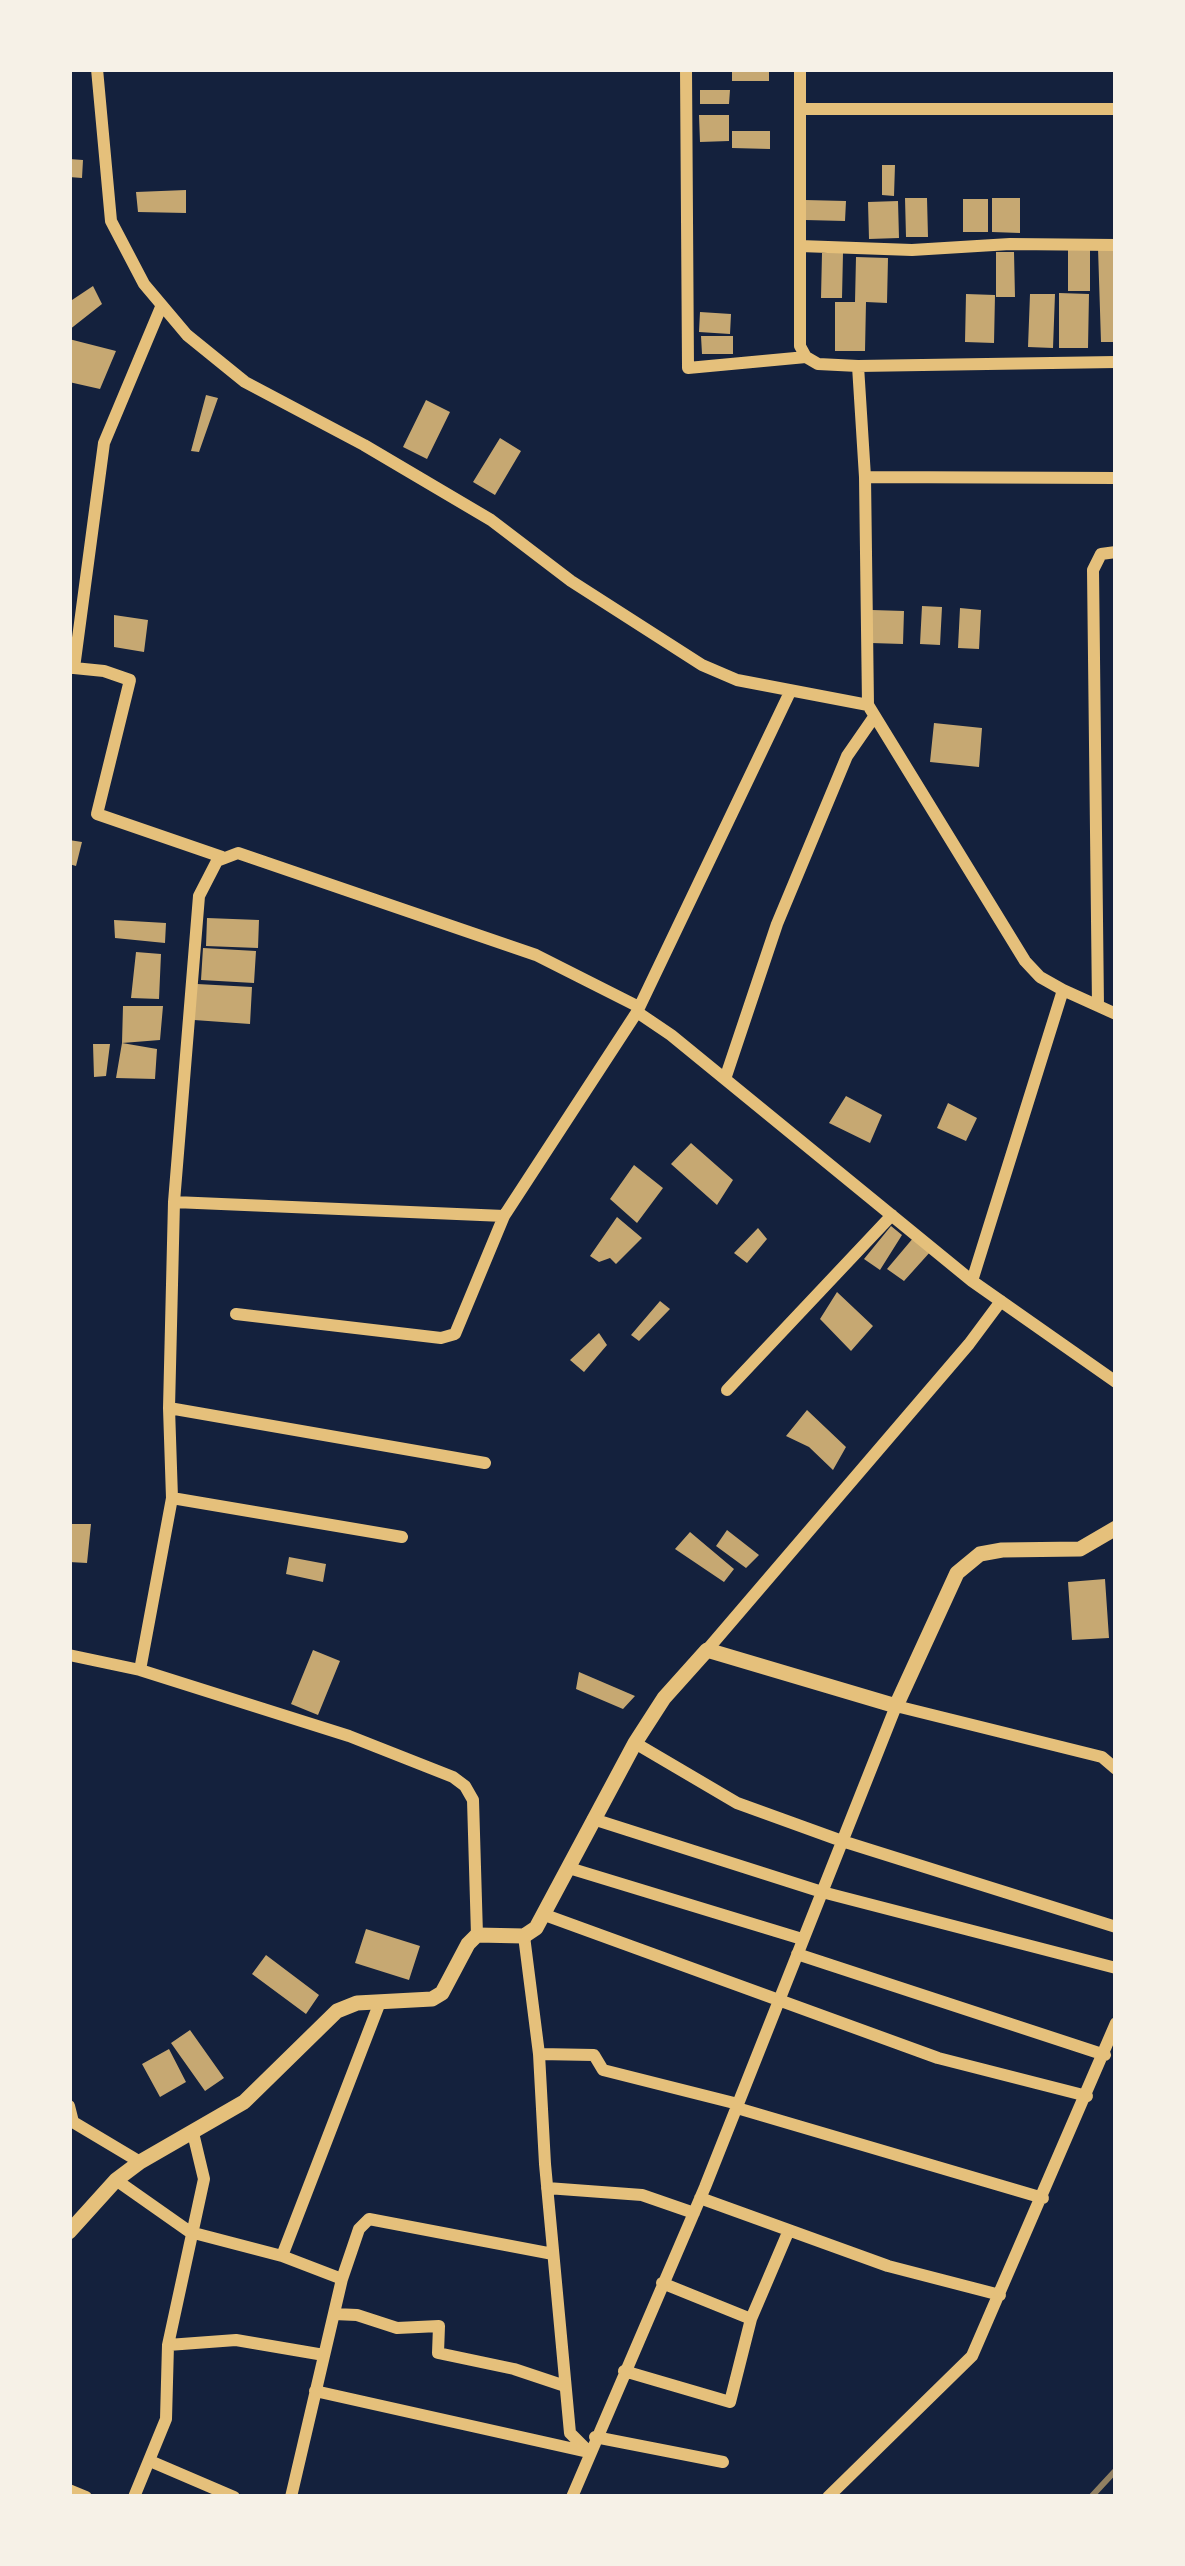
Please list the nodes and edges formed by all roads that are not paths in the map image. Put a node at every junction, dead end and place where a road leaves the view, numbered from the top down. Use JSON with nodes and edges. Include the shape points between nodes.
{"nodes":[{"id":1,"x":97,"y":69,"type":"edge"},
{"id":2,"x":686,"y":69,"type":"edge"},
{"id":3,"x":800,"y":69,"type":"edge"},
{"id":4,"x":1116,"y":109,"type":"edge"},
{"id":5,"x":800,"y":110,"type":"junction"},
{"id":6,"x":1116,"y":245,"type":"edge"},
{"id":7,"x":800,"y":246,"type":"junction"},
{"id":8,"x":161,"y":307,"type":"junction"},
{"id":9,"x":806,"y":358,"type":"junction"},
{"id":10,"x":1116,"y":362,"type":"edge"},
{"id":11,"x":858,"y":366,"type":"junction"},
{"id":12,"x":865,"y":477,"type":"junction"},
{"id":13,"x":1116,"y":478,"type":"edge"},
{"id":14,"x":1116,"y":552,"type":"edge"},
{"id":15,"x":72,"y":668,"type":"edge"},
{"id":16,"x":790,"y":692,"type":"junction"},
{"id":17,"x":871,"y":711,"type":"junction"},
{"id":18,"x":222,"y":857,"type":"junction"},
{"id":19,"x":1064,"y":991,"type":"junction"},
{"id":20,"x":1098,"y":1006,"type":"junction"},
{"id":21,"x":638,"y":1010,"type":"junction"},
{"id":22,"x":1116,"y":1014,"type":"edge"},
{"id":23,"x":725,"y":1079,"type":"junction"},
{"id":24,"x":174,"y":1202,"type":"junction"},
{"id":25,"x":892,"y":1215,"type":"junction"},
{"id":26,"x":504,"y":1216,"type":"junction"},
{"id":27,"x":972,"y":1281,"type":"junction"},
{"id":28,"x":1001,"y":1301,"type":"junction"},
{"id":29,"x":236,"y":1314,"type":"dead end"},
{"id":30,"x":1116,"y":1382,"type":"edge"},
{"id":31,"x":727,"y":1390,"type":"dead end"},
{"id":32,"x":169,"y":1408,"type":"junction"},
{"id":33,"x":485,"y":1463,"type":"dead end"},
{"id":34,"x":172,"y":1498,"type":"junction"},
{"id":35,"x":1116,"y":1528,"type":"edge"},
{"id":36,"x":402,"y":1537,"type":"dead end"},
{"id":37,"x":706,"y":1650,"type":"junction"},
{"id":38,"x":69,"y":1655,"type":"edge"},
{"id":39,"x":140,"y":1670,"type":"junction"},
{"id":40,"x":896,"y":1706,"type":"junction"},
{"id":41,"x":635,"y":1743,"type":"junction"},
{"id":42,"x":1116,"y":1769,"type":"edge"},
{"id":43,"x":593,"y":1819,"type":"junction"},
{"id":44,"x":842,"y":1841,"type":"junction"},
{"id":45,"x":568,"y":1868,"type":"junction"},
{"id":46,"x":822,"y":1892,"type":"junction"},
{"id":47,"x":544,"y":1915,"type":"junction"},
{"id":48,"x":1116,"y":1927,"type":"edge"},
{"id":49,"x":476,"y":1936,"type":"junction"},
{"id":50,"x":524,"y":1936,"type":"junction"},
{"id":51,"x":802,"y":1939,"type":"junction"},
{"id":52,"x":797,"y":1954,"type":"junction"},
{"id":53,"x":1116,"y":1968,"type":"edge"},
{"id":54,"x":780,"y":1999,"type":"junction"},
{"id":55,"x":380,"y":2002,"type":"junction"},
{"id":56,"x":1116,"y":2023,"type":"edge"},
{"id":57,"x":539,"y":2054,"type":"junction"},
{"id":58,"x":1105,"y":2056,"type":"junction"},
{"id":59,"x":1087,"y":2096,"type":"junction"},
{"id":60,"x":69,"y":2106,"type":"edge"},
{"id":61,"x":737,"y":2106,"type":"junction"},
{"id":62,"x":71,"y":2121,"type":"edge"},
{"id":63,"x":193,"y":2133,"type":"junction"},
{"id":64,"x":140,"y":2162,"type":"junction"},
{"id":65,"x":116,"y":2180,"type":"junction"},
{"id":66,"x":547,"y":2188,"type":"junction"},
{"id":67,"x":700,"y":2198,"type":"junction"},
{"id":68,"x":1043,"y":2198,"type":"junction"},
{"id":69,"x":694,"y":2212,"type":"junction"},
{"id":70,"x":789,"y":2230,"type":"junction"},
{"id":71,"x":69,"y":2232,"type":"edge"},
{"id":72,"x":190,"y":2232,"type":"junction"},
{"id":73,"x":553,"y":2254,"type":"junction"},
{"id":74,"x":282,"y":2256,"type":"junction"},
{"id":75,"x":342,"y":2279,"type":"junction"},
{"id":76,"x":662,"y":2283,"type":"junction"},
{"id":77,"x":1000,"y":2295,"type":"junction"},
{"id":78,"x":334,"y":2314,"type":"junction"},
{"id":79,"x":751,"y":2319,"type":"junction"},
{"id":80,"x":167,"y":2345,"type":"junction"},
{"id":81,"x":324,"y":2355,"type":"junction"},
{"id":82,"x":624,"y":2371,"type":"junction"},
{"id":83,"x":566,"y":2386,"type":"junction"},
{"id":84,"x":315,"y":2391,"type":"junction"},
{"id":85,"x":596,"y":2438,"type":"junction"},
{"id":86,"x":590,"y":2452,"type":"junction"},
{"id":87,"x":150,"y":2461,"type":"junction"},
{"id":88,"x":723,"y":2462,"type":"dead end"},
{"id":89,"x":69,"y":2490,"type":"edge"},
{"id":90,"x":231,"y":2496,"type":"edge"},
{"id":91,"x":86,"y":2497,"type":"edge"},
{"id":92,"x":134,"y":2497,"type":"edge"},
{"id":93,"x":291,"y":2497,"type":"edge"},
{"id":94,"x":572,"y":2497,"type":"edge"},
{"id":95,"x":829,"y":2497,"type":"edge"}],
"edges":[{"from":1,"to":8,"type":"street","via":[[111,221]]},
{"from":2,"to":9,"type":"street","via":[[688,368]]},
{"from":3,"to":5,"type":"street"},
{"from":4,"to":5,"type":"street"},
{"from":5,"to":7,"type":"street"},
{"from":6,"to":7,"type":"street"},
{"from":7,"to":9,"type":"street"},
{"from":8,"to":15,"type":"street","via":[[104,443]]},
{"from":8,"to":16,"type":"street","via":[[245,382],[491,520],[702,665]]},
{"from":9,"to":11,"type":"street"},
{"from":10,"to":11,"type":"street"},
{"from":11,"to":12,"type":"street"},
{"from":12,"to":13,"type":"street"},
{"from":12,"to":17,"type":"street"},
{"from":14,"to":20,"type":"street","via":[[1101,554],[1093,571]]},
{"from":15,"to":18,"type":"street","via":[[130,680],[97,814]]},
{"from":16,"to":17,"type":"street"},
{"from":16,"to":21,"type":"street"},
{"from":17,"to":19,"type":"street","via":[[1025,961]]},
{"from":17,"to":23,"type":"street","via":[[777,924]]},
{"from":18,"to":21,"type":"street","via":[[238,853],[536,955]]},
{"from":18,"to":24,"type":"street","via":[[199,896]]},
{"from":19,"to":20,"type":"street"},
{"from":19,"to":27,"type":"street"},
{"from":20,"to":22,"type":"street"},
{"from":21,"to":23,"type":"street"},
{"from":21,"to":26,"type":"street"},
{"from":23,"to":25,"type":"street"},
{"from":24,"to":26,"type":"street"},
{"from":24,"to":32,"type":"street"},
{"from":25,"to":27,"type":"street"},
{"from":25,"to":31,"type":"street"},
{"from":26,"to":29,"type":"street","via":[[455,1334]]},
{"from":27,"to":28,"type":"street"},
{"from":28,"to":30,"type":"street"},
{"from":28,"to":37,"type":"street"},
{"from":32,"to":33,"type":"street"},
{"from":32,"to":34,"type":"street"},
{"from":34,"to":36,"type":"street"},
{"from":34,"to":39,"type":"street"},
{"from":35,"to":40,"type":"street","via":[[1080,1549],[980,1554],[957,1573]]},
{"from":37,"to":40,"type":"street"},
{"from":37,"to":41,"type":"street"},
{"from":38,"to":39,"type":"street"},
{"from":39,"to":49,"type":"street","via":[[350,1736],[466,1786]]},
{"from":40,"to":42,"type":"street","via":[[1082,1751]]},
{"from":40,"to":44,"type":"street"},
{"from":41,"to":43,"type":"street"},
{"from":41,"to":44,"type":"street","via":[[737,1802]]},
{"from":43,"to":45,"type":"street"},
{"from":43,"to":46,"type":"street"},
{"from":44,"to":46,"type":"street"},
{"from":44,"to":48,"type":"street"},
{"from":45,"to":47,"type":"street"},
{"from":45,"to":51,"type":"street"},
{"from":46,"to":51,"type":"street"},
{"from":46,"to":53,"type":"street"},
{"from":47,"to":50,"type":"street"},
{"from":47,"to":54,"type":"street"},
{"from":49,"to":50,"type":"street"},
{"from":49,"to":55,"type":"street","via":[[442,1993]]},
{"from":50,"to":57,"type":"street"},
{"from":51,"to":52,"type":"street"},
{"from":52,"to":54,"type":"street"},
{"from":52,"to":58,"type":"street"},
{"from":54,"to":59,"type":"street","via":[[938,2058]]},
{"from":54,"to":61,"type":"street"},
{"from":55,"to":63,"type":"street","via":[[337,2011],[244,2102]]},
{"from":55,"to":74,"type":"street"},
{"from":56,"to":58,"type":"street"},
{"from":57,"to":61,"type":"street","via":[[594,2055],[603,2070]]},
{"from":57,"to":66,"type":"street"},
{"from":58,"to":59,"type":"street"},
{"from":59,"to":68,"type":"street"},
{"from":60,"to":62,"type":"street"},
{"from":61,"to":67,"type":"street"},
{"from":61,"to":68,"type":"street"},
{"from":62,"to":64,"type":"street"},
{"from":63,"to":64,"type":"street"},
{"from":63,"to":72,"type":"street","via":[[204,2179]]},
{"from":64,"to":65,"type":"street"},
{"from":65,"to":71,"type":"street"},
{"from":65,"to":72,"type":"street"},
{"from":66,"to":69,"type":"street","via":[[642,2195]]},
{"from":66,"to":73,"type":"street"},
{"from":67,"to":69,"type":"street"},
{"from":67,"to":70,"type":"street"},
{"from":68,"to":77,"type":"street"},
{"from":69,"to":76,"type":"street"},
{"from":70,"to":77,"type":"street"},
{"from":70,"to":79,"type":"street"},
{"from":72,"to":74,"type":"street"},
{"from":72,"to":80,"type":"street"},
{"from":73,"to":75,"type":"street","via":[[369,2219]]},
{"from":73,"to":83,"type":"street"},
{"from":74,"to":75,"type":"street"},
{"from":75,"to":78,"type":"street"},
{"from":76,"to":79,"type":"street"},
{"from":76,"to":82,"type":"street"},
{"from":77,"to":95,"type":"street","via":[[972,2356]]},
{"from":78,"to":81,"type":"street"},
{"from":78,"to":83,"type":"street","via":[[397,2328],[439,2326],[438,2353]]},
{"from":79,"to":82,"type":"street","via":[[730,2402]]},
{"from":80,"to":81,"type":"street","via":[[236,2340]]},
{"from":80,"to":87,"type":"street","via":[[166,2419]]},
{"from":81,"to":84,"type":"street"},
{"from":82,"to":85,"type":"street"},
{"from":83,"to":86,"type":"street","via":[[569,2433]]},
{"from":84,"to":86,"type":"street"},
{"from":84,"to":93,"type":"street"},
{"from":85,"to":86,"type":"street"},
{"from":85,"to":88,"type":"street"},
{"from":86,"to":94,"type":"street"},
{"from":87,"to":90,"type":"street"},
{"from":87,"to":92,"type":"street"},
{"from":89,"to":91,"type":"street"}]}
